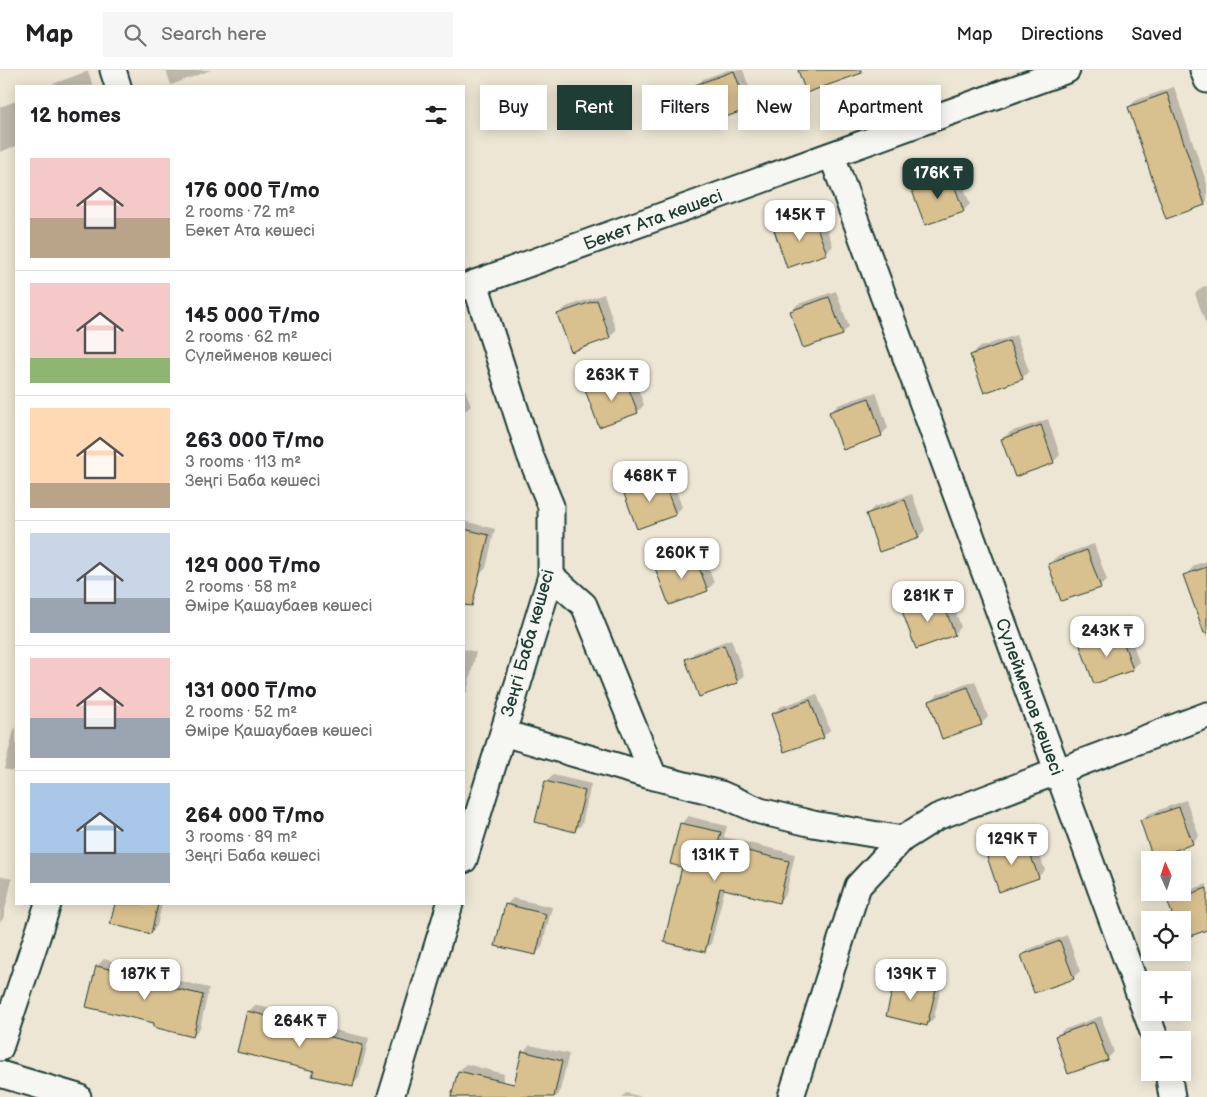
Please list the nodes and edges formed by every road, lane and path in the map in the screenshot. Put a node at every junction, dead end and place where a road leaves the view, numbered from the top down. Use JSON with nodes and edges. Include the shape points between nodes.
{"nodes":[{"id":1,"x":113,"y":70,"type":"edge"},
{"id":2,"x":1067,"y":70,"type":"edge"},
{"id":3,"x":1203,"y":70,"type":"edge"},
{"id":4,"x":1207,"y":80,"type":"edge"},
{"id":5,"x":118,"y":85,"type":"edge"},
{"id":6,"x":832,"y":156,"type":"junction"},
{"id":7,"x":470,"y":285,"type":"edge"},
{"id":8,"x":551,"y":576,"type":"junction"},
{"id":9,"x":1207,"y":715,"type":"edge"},
{"id":10,"x":503,"y":733,"type":"junction"},
{"id":11,"x":1056,"y":771,"type":"junction"},
{"id":12,"x":654,"y":777,"type":"junction"},
{"id":13,"x":902,"y":839,"type":"junction"},
{"id":14,"x":465,"y":857,"type":"edge"},
{"id":15,"x":48,"y":905,"type":"edge"},
{"id":16,"x":450,"y":905,"type":"edge"},
{"id":17,"x":1153,"y":1031,"type":"edge"},
{"id":18,"x":0,"y":1048,"type":"edge"},
{"id":19,"x":0,"y":1074,"type":"edge"},
{"id":20,"x":1169,"y":1081,"type":"edge"},
{"id":21,"x":78,"y":1097,"type":"edge"},
{"id":22,"x":391,"y":1097,"type":"edge"},
{"id":23,"x":791,"y":1097,"type":"edge"},
{"id":24,"x":1172,"y":1097,"type":"edge"}],
"edges":[{"from":1,"to":5,"type":"street"},
{"from":2,"to":6,"type":"street","name":"Бекет Ата көшесі"},
{"from":3,"to":4,"type":"street"},
{"from":6,"to":7,"type":"street","name":"Бекет Ата көшесі"},
{"from":6,"to":11,"type":"street","name":"Сүлейменов көшесі"},
{"from":7,"to":8,"type":"street","name":"Зеңгі Баба көшесі","via":[[551,506]]},
{"from":8,"to":10,"type":"street","name":"Зеңгі Баба көшесі"},
{"from":8,"to":12,"type":"street","via":[[584,605]]},
{"from":9,"to":11,"type":"street"},
{"from":10,"to":12,"type":"street"},
{"from":10,"to":14,"type":"street","name":"Зеңгі Баба көшесі"},
{"from":11,"to":13,"type":"street","via":[[937,817]]},
{"from":11,"to":17,"type":"street","name":"Сүлейменов көшесі"},
{"from":12,"to":13,"type":"street","via":[[721,794],[760,810],[813,824]]},
{"from":13,"to":23,"type":"street","via":[[858,886]]},
{"from":15,"to":18,"type":"street"},
{"from":16,"to":22,"type":"street"},
{"from":19,"to":21,"type":"street"},
{"from":20,"to":24,"type":"street"}]}
